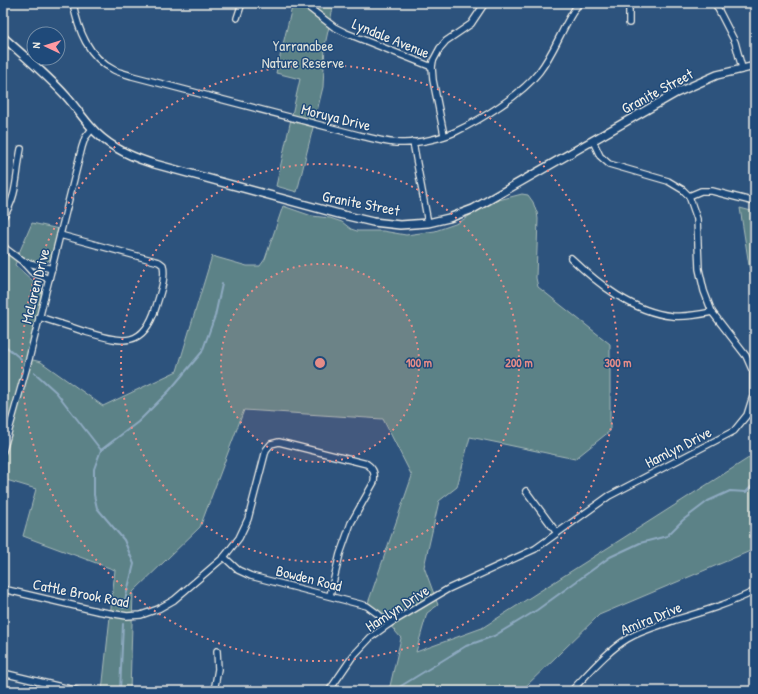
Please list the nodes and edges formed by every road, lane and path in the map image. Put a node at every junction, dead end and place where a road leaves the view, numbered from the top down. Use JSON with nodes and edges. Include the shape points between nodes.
{"nodes":[{"id":1,"x":73,"y":3,"type":"edge"},
{"id":2,"x":242,"y":3,"type":"edge"},
{"id":3,"x":303,"y":3,"type":"edge"},
{"id":4,"x":485,"y":3,"type":"edge"},
{"id":5,"x":579,"y":3,"type":"edge"},
{"id":6,"x":629,"y":3,"type":"edge"},
{"id":7,"x":715,"y":3,"type":"edge"},
{"id":8,"x":237,"y":18,"type":"dead end"},
{"id":9,"x":629,"y":23,"type":"dead end"},
{"id":10,"x":3,"y":37,"type":"edge"},
{"id":11,"x":755,"y":66,"type":"edge"},
{"id":12,"x":432,"y":67,"type":"junction"},
{"id":13,"x":742,"y":68,"type":"junction"},
{"id":14,"x":92,"y":129,"type":"junction"},
{"id":15,"x":444,"y":135,"type":"junction"},
{"id":16,"x":593,"y":141,"type":"junction"},
{"id":17,"x":413,"y":142,"type":"junction"},
{"id":18,"x":21,"y":149,"type":"dead end"},
{"id":19,"x":689,"y":196,"type":"junction"},
{"id":20,"x":755,"y":202,"type":"edge"},
{"id":21,"x":3,"y":217,"type":"edge"},
{"id":22,"x":428,"y":223,"type":"junction"},
{"id":23,"x":60,"y":235,"type":"junction"},
{"id":24,"x":3,"y":245,"type":"edge"},
{"id":25,"x":571,"y":258,"type":"dead end"},
{"id":26,"x":22,"y":261,"type":"junction"},
{"id":27,"x":52,"y":269,"type":"junction"},
{"id":28,"x":49,"y":279,"type":"junction"},
{"id":29,"x":712,"y":312,"type":"junction"},
{"id":30,"x":39,"y":317,"type":"junction"},
{"id":31,"x":3,"y":451,"type":"edge"},
{"id":32,"x":526,"y":491,"type":"dead end"},
{"id":33,"x":556,"y":533,"type":"junction"},
{"id":34,"x":224,"y":557,"type":"junction"},
{"id":35,"x":3,"y":589,"type":"edge"},
{"id":36,"x":755,"y":591,"type":"edge"},
{"id":37,"x":330,"y":595,"type":"junction"},
{"id":38,"x":389,"y":624,"type":"junction"},
{"id":39,"x":217,"y":650,"type":"dead end"},
{"id":40,"x":3,"y":673,"type":"edge"},
{"id":41,"x":78,"y":691,"type":"edge"},
{"id":42,"x":214,"y":691,"type":"edge"},
{"id":43,"x":329,"y":691,"type":"edge"},
{"id":44,"x":572,"y":691,"type":"edge"}],
"edges":[{"from":1,"to":17,"type":"street","name":"Moruya Drive","via":[[82,37],[99,59],[114,70],[377,140]]},
{"from":2,"to":8,"type":"street"},
{"from":3,"to":12,"type":"street","name":"Lyndale Avenue","via":[[346,33]]},
{"from":4,"to":12,"type":"street","via":[[471,24],[440,48]]},
{"from":5,"to":15,"type":"street","name":"Moruya Drive","via":[[552,54],[526,86],[497,107]]},
{"from":6,"to":9,"type":"street"},
{"from":7,"to":13,"type":"street","via":[[735,42]]},
{"from":10,"to":14,"type":"street","name":"Granite Street","via":[[67,97]]},
{"from":11,"to":13,"type":"street","name":"Granite Street"},
{"from":12,"to":15,"type":"street"},
{"from":13,"to":16,"type":"street","name":"Granite Street","via":[[676,93]]},
{"from":14,"to":22,"type":"street","name":"Granite Street","via":[[126,154],[159,165],[372,222],[400,225]]},
{"from":14,"to":23,"type":"street","name":"McLaren Drive","via":[[82,147]]},
{"from":15,"to":17,"type":"street","name":"Moruya Drive"},
{"from":16,"to":19,"type":"street","via":[[600,156],[610,164],[668,181]]},
{"from":16,"to":22,"type":"street","name":"Granite Street","via":[[473,208]]},
{"from":17,"to":22,"type":"street"},
{"from":18,"to":21,"type":"street","via":[[16,187]]},
{"from":19,"to":20,"type":"street","via":[[701,190]]},
{"from":19,"to":29,"type":"street","name":"Hamlyn Drive","via":[[697,219],[699,269]]},
{"from":23,"to":27,"type":"street","name":"McLaren Drive"},
{"from":23,"to":30,"type":"street","via":[[159,262],[163,265],[164,279],[151,322],[138,336],[129,340],[112,340]]},
{"from":24,"to":26,"type":"street"},
{"from":25,"to":29,"type":"street","via":[[592,278],[642,308],[671,316],[693,316]]},
{"from":26,"to":27,"type":"street"},
{"from":26,"to":28,"type":"street","via":[[32,272]]},
{"from":27,"to":28,"type":"street","name":"McLaren Drive"},
{"from":28,"to":30,"type":"street","name":"McLaren Drive"},
{"from":29,"to":33,"type":"street","name":"Hamlyn Drive","via":[[746,356],[753,372],[753,396],[747,415],[734,431],[609,496]]},
{"from":30,"to":31,"type":"street","name":"McLaren Drive"},
{"from":32,"to":33,"type":"street"},
{"from":33,"to":38,"type":"street","name":"Hamlyn Drive","via":[[535,549],[448,589]]},
{"from":34,"to":35,"type":"street","name":"Cattle Brook Road","via":[[174,600],[142,615],[97,612]]},
{"from":34,"to":37,"type":"street","name":"Bowden Road","via":[[238,570],[250,576]]},
{"from":34,"to":37,"type":"street","name":"Cattle Brook Road","via":[[239,538],[248,519],[266,450],[271,444],[279,442],[367,464],[375,475],[374,482],[351,523]]},
{"from":36,"to":44,"type":"street","name":"Amira Drive","via":[[628,638],[608,654]]},
{"from":37,"to":38,"type":"street","name":"Bowden Road","via":[[367,606]]},
{"from":38,"to":43,"type":"street","name":"Hamlyn Drive","via":[[352,656]]},
{"from":39,"to":42,"type":"street","via":[[218,669]]},
{"from":40,"to":41,"type":"street"}]}
